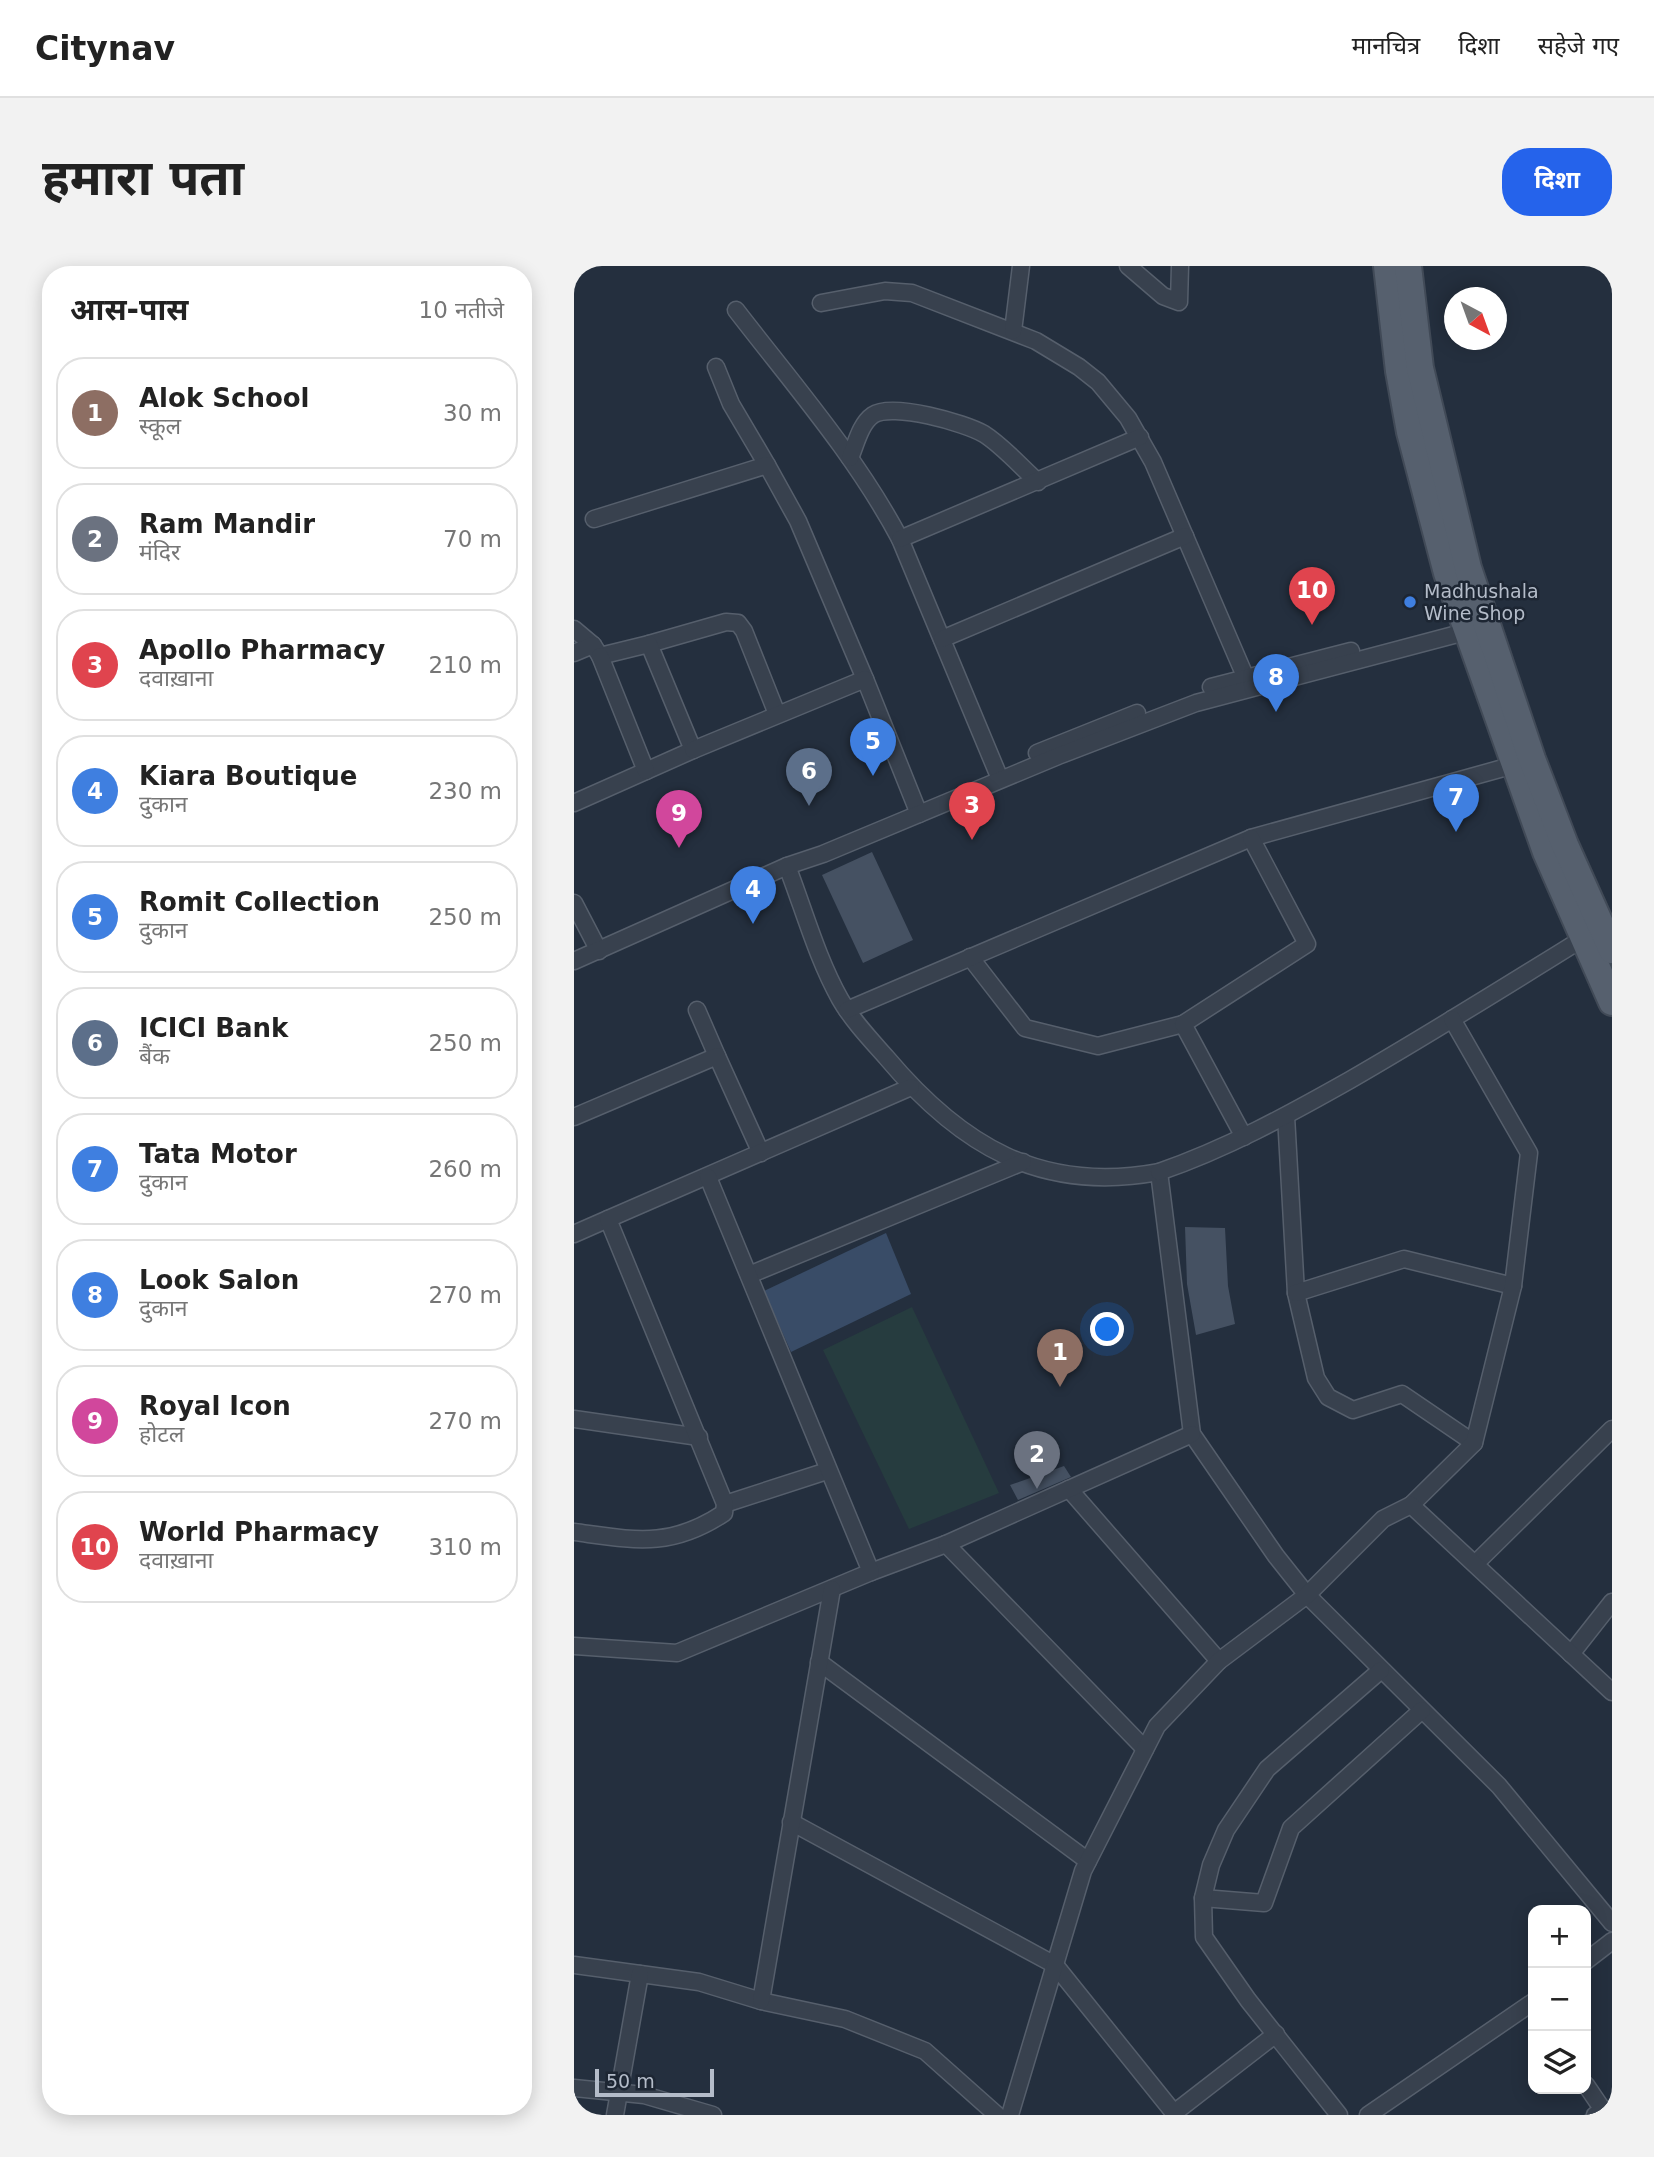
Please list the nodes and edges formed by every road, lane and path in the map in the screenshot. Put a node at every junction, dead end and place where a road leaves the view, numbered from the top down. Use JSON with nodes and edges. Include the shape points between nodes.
{"nodes":[{"id":1,"x":1021,"y":266,"type":"edge"},
{"id":2,"x":1128,"y":266,"type":"edge"},
{"id":3,"x":1180,"y":266,"type":"edge"},
{"id":4,"x":1387,"y":266,"type":"edge"},
{"id":5,"x":1408,"y":266,"type":"edge"},
{"id":6,"x":821,"y":303,"type":"dead end"},
{"id":7,"x":736,"y":310,"type":"dead end"},
{"id":8,"x":1013,"y":331,"type":"junction"},
{"id":9,"x":716,"y":367,"type":"dead end"},
{"id":10,"x":1140,"y":437,"type":"junction"},
{"id":11,"x":850,"y":458,"type":"junction"},
{"id":12,"x":766,"y":465,"type":"junction"},
{"id":13,"x":1038,"y":482,"type":"junction"},
{"id":14,"x":594,"y":519,"type":"dead end"},
{"id":15,"x":1185,"y":536,"type":"junction"},
{"id":16,"x":900,"y":539,"type":"junction"},
{"id":17,"x":574,"y":629,"type":"edge"},
{"id":18,"x":1465,"y":632,"type":"junction"},
{"id":19,"x":942,"y":639,"type":"junction"},
{"id":20,"x":649,"y":644,"type":"junction"},
{"id":21,"x":597,"y":651,"type":"junction"},
{"id":22,"x":574,"y":653,"type":"edge"},
{"id":23,"x":865,"y":679,"type":"junction"},
{"id":24,"x":1247,"y":681,"type":"junction"},
{"id":25,"x":778,"y":714,"type":"junction"},
{"id":26,"x":693,"y":750,"type":"junction"},
{"id":27,"x":1514,"y":765,"type":"junction"},
{"id":28,"x":646,"y":771,"type":"junction"},
{"id":29,"x":998,"y":775,"type":"junction"},
{"id":30,"x":574,"y":803,"type":"edge"},
{"id":31,"x":917,"y":808,"type":"junction"},
{"id":32,"x":1251,"y":838,"type":"junction"},
{"id":33,"x":787,"y":866,"type":"junction"},
{"id":34,"x":574,"y":903,"type":"edge"},
{"id":35,"x":1582,"y":939,"type":"junction"},
{"id":36,"x":1612,"y":950,"type":"edge"},
{"id":37,"x":599,"y":951,"type":"junction"},
{"id":38,"x":970,"y":957,"type":"junction"},
{"id":39,"x":574,"y":961,"type":"edge"},
{"id":40,"x":1612,"y":1002,"type":"edge"},
{"id":41,"x":697,"y":1010,"type":"dead end"},
{"id":42,"x":846,"y":1010,"type":"junction"},
{"id":43,"x":1452,"y":1019,"type":"junction"},
{"id":44,"x":1183,"y":1024,"type":"junction"},
{"id":45,"x":717,"y":1056,"type":"junction"},
{"id":46,"x":911,"y":1087,"type":"junction"},
{"id":47,"x":574,"y":1116,"type":"edge"},
{"id":48,"x":1286,"y":1116,"type":"junction"},
{"id":49,"x":1244,"y":1137,"type":"junction"},
{"id":50,"x":761,"y":1153,"type":"junction"},
{"id":51,"x":1023,"y":1162,"type":"junction"},
{"id":52,"x":1158,"y":1172,"type":"junction"},
{"id":53,"x":708,"y":1177,"type":"junction"},
{"id":54,"x":608,"y":1219,"type":"junction"},
{"id":55,"x":574,"y":1234,"type":"edge"},
{"id":56,"x":749,"y":1275,"type":"junction"},
{"id":57,"x":1513,"y":1286,"type":"junction"},
{"id":58,"x":1296,"y":1293,"type":"junction"},
{"id":59,"x":574,"y":1419,"type":"edge"},
{"id":60,"x":1612,"y":1429,"type":"edge"},
{"id":61,"x":1192,"y":1434,"type":"junction"},
{"id":62,"x":699,"y":1437,"type":"junction"},
{"id":63,"x":1474,"y":1443,"type":"junction"},
{"id":64,"x":827,"y":1471,"type":"junction"},
{"id":65,"x":1069,"y":1489,"type":"junction"},
{"id":66,"x":725,"y":1504,"type":"junction"},
{"id":67,"x":1411,"y":1505,"type":"junction"},
{"id":68,"x":574,"y":1532,"type":"edge"},
{"id":69,"x":946,"y":1545,"type":"junction"},
{"id":70,"x":1476,"y":1563,"type":"junction"},
{"id":71,"x":871,"y":1572,"type":"junction"},
{"id":72,"x":832,"y":1589,"type":"junction"},
{"id":73,"x":1307,"y":1595,"type":"junction"},
{"id":74,"x":1612,"y":1602,"type":"edge"},
{"id":75,"x":574,"y":1646,"type":"edge"},
{"id":76,"x":1571,"y":1654,"type":"junction"},
{"id":77,"x":1219,"y":1661,"type":"junction"},
{"id":78,"x":819,"y":1662,"type":"junction"},
{"id":79,"x":1381,"y":1670,"type":"junction"},
{"id":80,"x":1612,"y":1692,"type":"edge"},
{"id":81,"x":1422,"y":1710,"type":"junction"},
{"id":82,"x":1145,"y":1749,"type":"junction"},
{"id":83,"x":791,"y":1822,"type":"junction"},
{"id":84,"x":1088,"y":1861,"type":"junction"},
{"id":85,"x":1203,"y":1898,"type":"junction"},
{"id":86,"x":1612,"y":1923,"type":"edge"},
{"id":87,"x":1612,"y":1941,"type":"edge"},
{"id":88,"x":1591,"y":1957,"type":"edge"},
{"id":89,"x":574,"y":1965,"type":"edge"},
{"id":90,"x":1055,"y":1965,"type":"junction"},
{"id":91,"x":641,"y":1974,"type":"junction"},
{"id":92,"x":761,"y":2001,"type":"junction"},
{"id":93,"x":1528,"y":2008,"type":"edge"},
{"id":94,"x":1276,"y":2034,"type":"junction"},
{"id":95,"x":574,"y":2088,"type":"edge"},
{"id":96,"x":618,"y":2093,"type":"junction"},
{"id":97,"x":1591,"y":2094,"type":"edge"},
{"id":98,"x":1601,"y":2113,"type":"edge"},
{"id":99,"x":615,"y":2115,"type":"edge"},
{"id":100,"x":713,"y":2115,"type":"edge"},
{"id":101,"x":997,"y":2115,"type":"edge"},
{"id":102,"x":1010,"y":2115,"type":"edge"},
{"id":103,"x":1339,"y":2115,"type":"edge"},
{"id":104,"x":1368,"y":2115,"type":"edge"}],
"edges":[{"from":1,"to":8,"type":"street"},
{"from":2,"to":3,"type":"street","via":[[1163,296],[1179,302]]},
{"from":4,"to":18,"type":"main road","via":[[1410,432]]},
{"from":5,"to":36,"type":"main road","via":[[1420,369],[1468,568],[1536,771]]},
{"from":6,"to":8,"type":"street","via":[[897,291]]},
{"from":7,"to":11,"type":"street"},
{"from":8,"to":10,"type":"street","via":[[1079,367],[1114,398]]},
{"from":9,"to":12,"type":"street"},
{"from":10,"to":13,"type":"street"},
{"from":10,"to":15,"type":"street"},
{"from":11,"to":13,"type":"street","via":[[869,418],[881,411],[901,411],[984,434]]},
{"from":11,"to":16,"type":"street"},
{"from":12,"to":14,"type":"street"},
{"from":12,"to":23,"type":"street","via":[[798,521]]},
{"from":13,"to":16,"type":"street"},
{"from":15,"to":19,"type":"street"},
{"from":15,"to":24,"type":"street"},
{"from":16,"to":19,"type":"street"},
{"from":17,"to":21,"type":"street"},
{"from":18,"to":24,"type":"street","via":[[1404,646],[1386,642]]},
{"from":18,"to":27,"type":"main road"},
{"from":19,"to":29,"type":"street"},
{"from":20,"to":21,"type":"street"},
{"from":20,"to":25,"type":"street","via":[[726,622],[738,623]]},
{"from":20,"to":26,"type":"street"},
{"from":21,"to":22,"type":"street"},
{"from":21,"to":28,"type":"street"},
{"from":23,"to":25,"type":"street"},
{"from":23,"to":31,"type":"street"},
{"from":24,"to":29,"type":"street","via":[[1106,724]]},
{"from":25,"to":26,"type":"street"},
{"from":26,"to":28,"type":"street"},
{"from":27,"to":32,"type":"street"},
{"from":27,"to":35,"type":"main road"},
{"from":28,"to":30,"type":"street"},
{"from":29,"to":31,"type":"street"},
{"from":31,"to":33,"type":"street","via":[[823,854]]},
{"from":32,"to":38,"type":"street"},
{"from":32,"to":44,"type":"street","via":[[1307,944]]},
{"from":33,"to":37,"type":"street"},
{"from":33,"to":42,"type":"street"},
{"from":34,"to":37,"type":"street"},
{"from":35,"to":40,"type":"main road"},
{"from":35,"to":43,"type":"street"},
{"from":37,"to":39,"type":"street"},
{"from":38,"to":42,"type":"street"},
{"from":38,"to":44,"type":"street","via":[[1025,1028],[1098,1046]]},
{"from":41,"to":45,"type":"street"},
{"from":42,"to":46,"type":"street"},
{"from":43,"to":48,"type":"street"},
{"from":43,"to":57,"type":"street","via":[[1529,1153]]},
{"from":44,"to":49,"type":"street"},
{"from":45,"to":47,"type":"street"},
{"from":45,"to":50,"type":"street"},
{"from":46,"to":50,"type":"street"},
{"from":46,"to":51,"type":"street","via":[[961,1131]]},
{"from":48,"to":49,"type":"street"},
{"from":48,"to":58,"type":"street"},
{"from":49,"to":52,"type":"street"},
{"from":50,"to":53,"type":"street"},
{"from":51,"to":52,"type":"street","via":[[1072,1175],[1129,1177]]},
{"from":51,"to":56,"type":"street"},
{"from":52,"to":61,"type":"street"},
{"from":53,"to":54,"type":"street"},
{"from":53,"to":56,"type":"street"},
{"from":54,"to":55,"type":"street"},
{"from":54,"to":62,"type":"street"},
{"from":56,"to":64,"type":"street"},
{"from":57,"to":58,"type":"street","via":[[1404,1259]]},
{"from":57,"to":63,"type":"street"},
{"from":58,"to":63,"type":"street","via":[[1316,1378],[1328,1397],[1353,1410],[1402,1394]]},
{"from":59,"to":62,"type":"street"},
{"from":60,"to":70,"type":"street"},
{"from":61,"to":65,"type":"street"},
{"from":61,"to":73,"type":"street"},
{"from":62,"to":66,"type":"street"},
{"from":63,"to":67,"type":"street"},
{"from":64,"to":66,"type":"street"},
{"from":64,"to":71,"type":"street"},
{"from":65,"to":69,"type":"street"},
{"from":65,"to":77,"type":"street"},
{"from":66,"to":68,"type":"street","via":[[724,1513],[698,1531],[647,1542]]},
{"from":67,"to":70,"type":"street"},
{"from":67,"to":73,"type":"street","via":[[1383,1519]]},
{"from":69,"to":71,"type":"street"},
{"from":69,"to":82,"type":"street"},
{"from":70,"to":76,"type":"street"},
{"from":71,"to":72,"type":"street"},
{"from":72,"to":75,"type":"street","via":[[677,1653]]},
{"from":72,"to":78,"type":"street"},
{"from":73,"to":77,"type":"street"},
{"from":73,"to":79,"type":"street"},
{"from":74,"to":76,"type":"street"},
{"from":76,"to":80,"type":"street"},
{"from":77,"to":82,"type":"street","via":[[1157,1726]]},
{"from":78,"to":83,"type":"street"},
{"from":78,"to":84,"type":"street"},
{"from":79,"to":81,"type":"street"},
{"from":79,"to":85,"type":"street","via":[[1267,1769],[1226,1830]]},
{"from":81,"to":85,"type":"street","via":[[1291,1828],[1264,1903]]},
{"from":81,"to":86,"type":"street","via":[[1499,1786]]},
{"from":82,"to":84,"type":"street"},
{"from":83,"to":90,"type":"street"},
{"from":83,"to":92,"type":"street"},
{"from":84,"to":90,"type":"street"},
{"from":85,"to":94,"type":"street","via":[[1204,1937]]},
{"from":87,"to":88,"type":"street"},
{"from":89,"to":91,"type":"street"},
{"from":90,"to":94,"type":"street","via":[[1174,2113]]},
{"from":90,"to":102,"type":"street"},
{"from":91,"to":92,"type":"street","via":[[699,1982]]},
{"from":91,"to":96,"type":"street"},
{"from":92,"to":101,"type":"street","via":[[845,2019],[925,2051]]},
{"from":93,"to":104,"type":"street"},
{"from":94,"to":103,"type":"street"},
{"from":95,"to":96,"type":"street"},
{"from":96,"to":99,"type":"street"},
{"from":96,"to":100,"type":"street","via":[[643,2095]]},
{"from":97,"to":98,"type":"street"}]}
